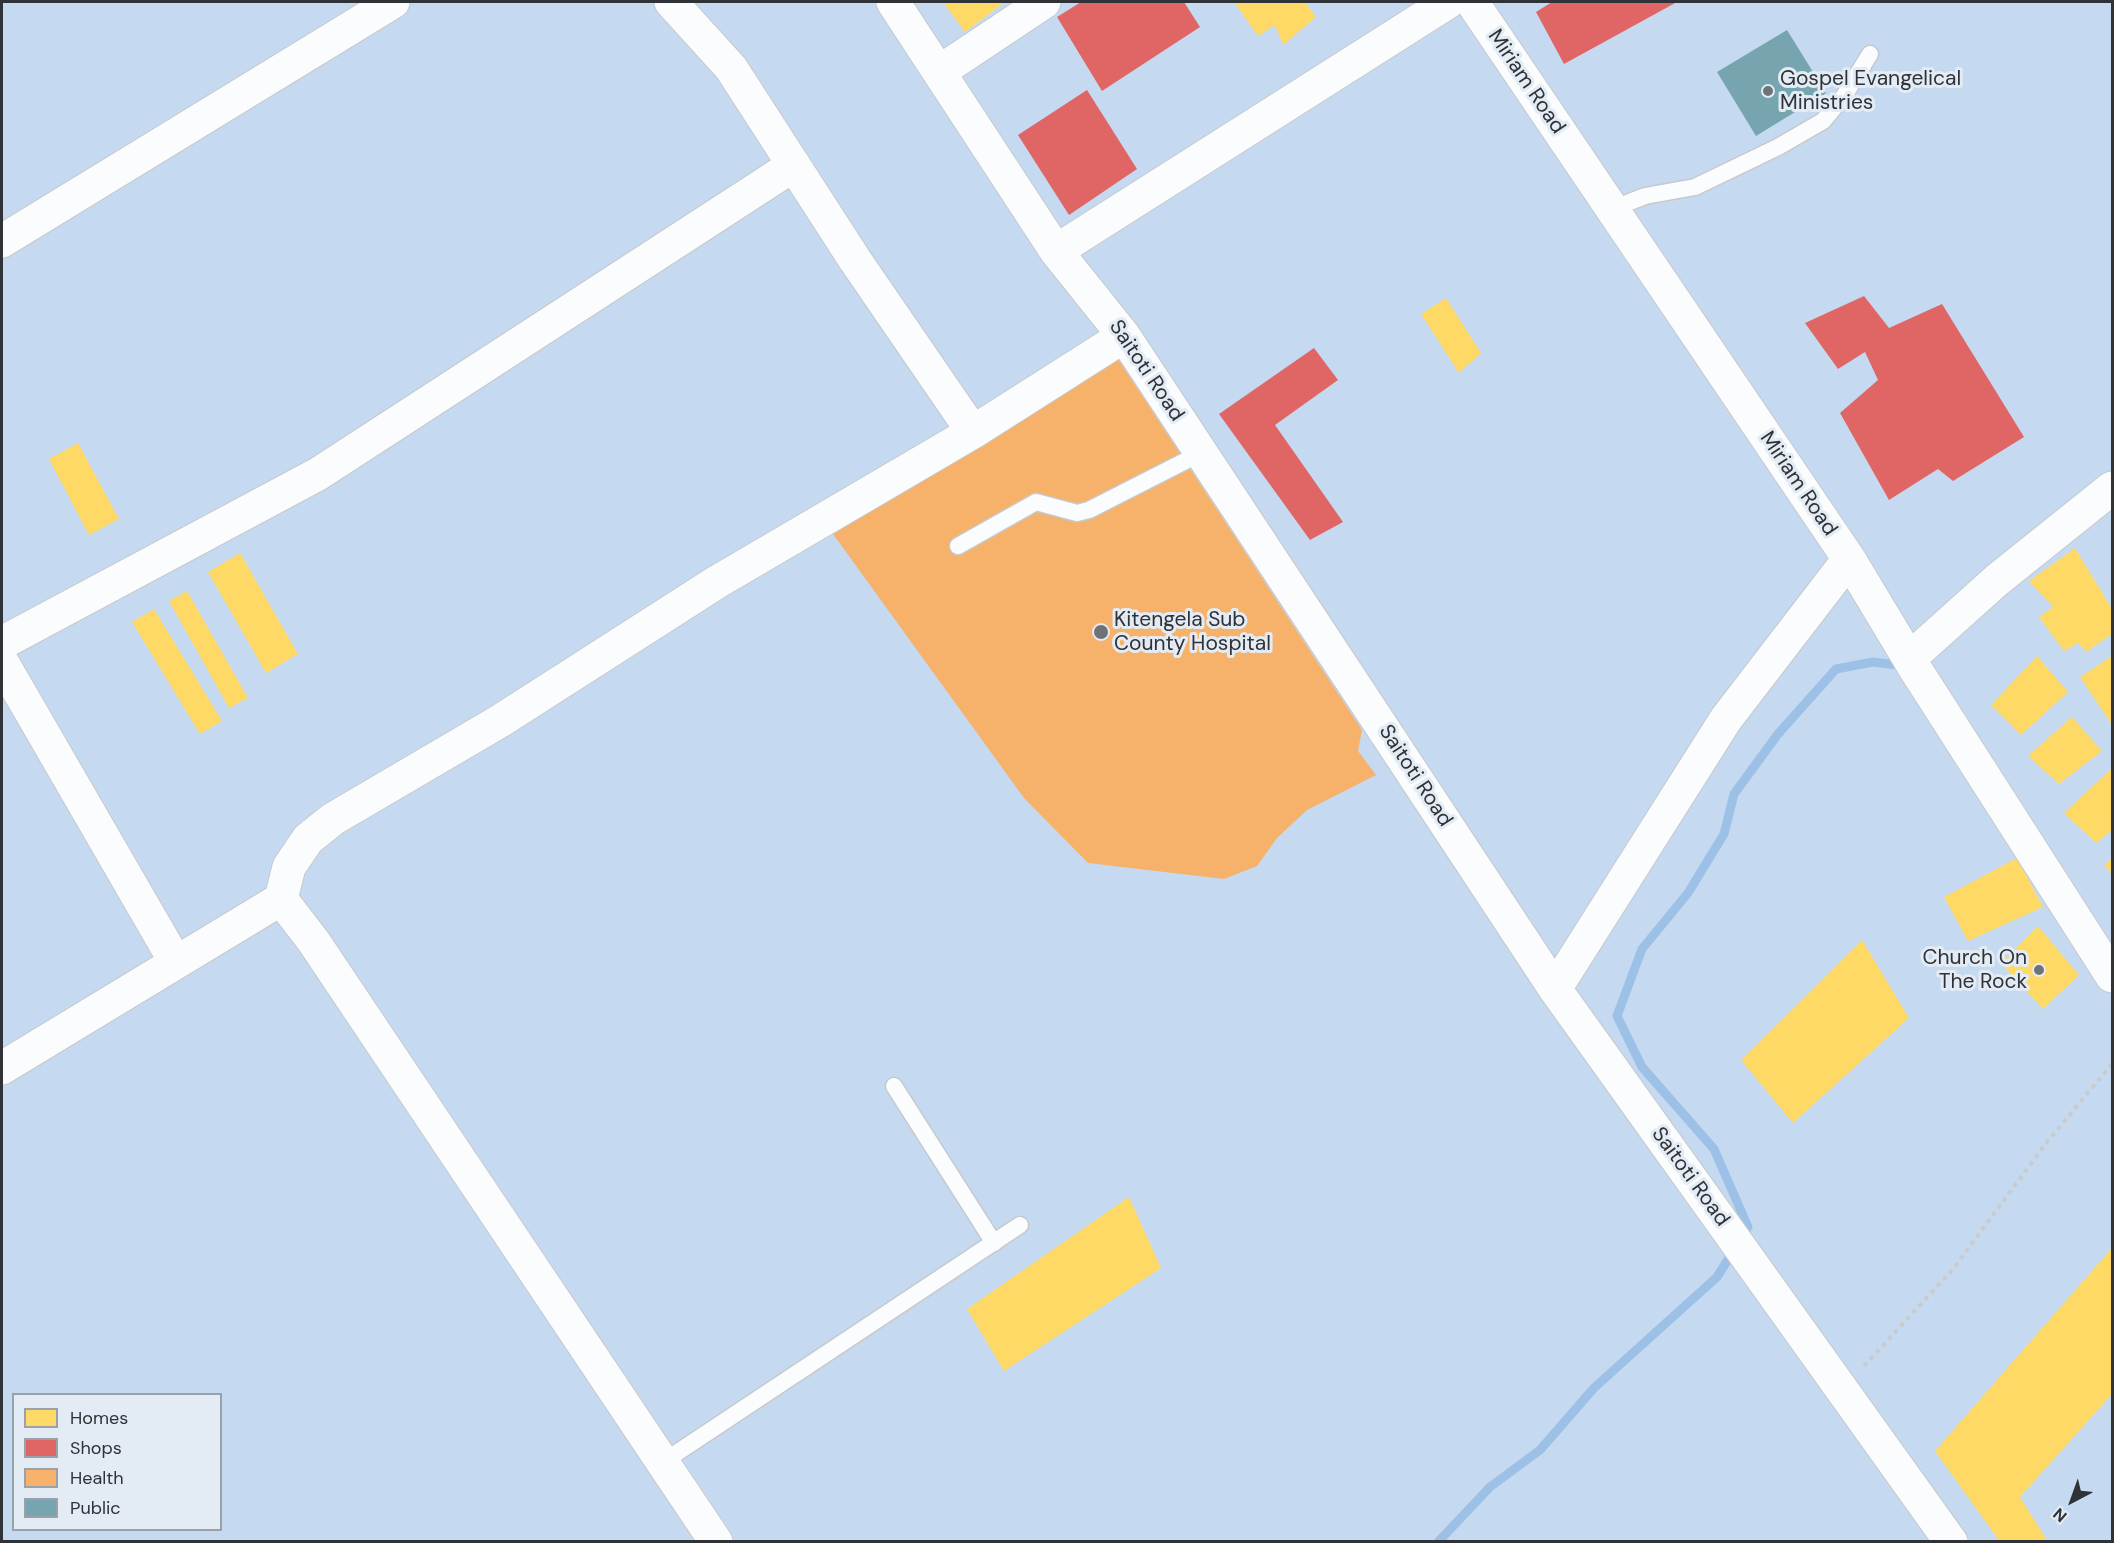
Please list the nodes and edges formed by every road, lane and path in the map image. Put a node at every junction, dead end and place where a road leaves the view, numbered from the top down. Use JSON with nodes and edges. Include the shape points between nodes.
{"nodes":[{"id":1,"x":393,"y":2,"type":"edge"},
{"id":2,"x":671,"y":2,"type":"edge"},
{"id":3,"x":893,"y":2,"type":"edge"},
{"id":4,"x":1044,"y":2,"type":"edge"},
{"id":5,"x":1448,"y":2,"type":"edge"},
{"id":6,"x":1472,"y":2,"type":"edge"},
{"id":7,"x":1870,"y":54,"type":"dead end"},
{"id":8,"x":939,"y":72,"type":"junction"},
{"id":9,"x":794,"y":165,"type":"junction"},
{"id":10,"x":1612,"y":209,"type":"junction"},
{"id":11,"x":2,"y":241,"type":"edge"},
{"id":12,"x":1056,"y":251,"type":"junction"},
{"id":13,"x":1124,"y":336,"type":"junction"},
{"id":14,"x":973,"y":432,"type":"junction"},
{"id":15,"x":1201,"y":453,"type":"junction"},
{"id":16,"x":2112,"y":488,"type":"edge"},
{"id":17,"x":958,"y":546,"type":"dead end"},
{"id":18,"x":1849,"y":559,"type":"junction"},
{"id":19,"x":2,"y":643,"type":"edge"},
{"id":20,"x":1909,"y":659,"type":"junction"},
{"id":21,"x":2,"y":662,"type":"edge"},
{"id":22,"x":280,"y":899,"type":"junction"},
{"id":23,"x":175,"y":962,"type":"junction"},
{"id":24,"x":2112,"y":976,"type":"edge"},
{"id":25,"x":1556,"y":989,"type":"junction"},
{"id":26,"x":2112,"y":1064,"type":"edge"},
{"id":27,"x":2,"y":1068,"type":"edge"},
{"id":28,"x":894,"y":1086,"type":"dead end"},
{"id":29,"x":1020,"y":1225,"type":"dead end"},
{"id":30,"x":994,"y":1243,"type":"junction"},
{"id":31,"x":1842,"y":1390,"type":"junction"},
{"id":32,"x":663,"y":1462,"type":"junction"},
{"id":33,"x":716,"y":1542,"type":"edge"},
{"id":34,"x":1950,"y":1542,"type":"edge"}],
"edges":[{"from":1,"to":11,"type":"street"},
{"from":2,"to":9,"type":"street","via":[[730,68]]},
{"from":3,"to":8,"type":"street","name":"Saitoti Road"},
{"from":4,"to":8,"type":"street"},
{"from":5,"to":12,"type":"street"},
{"from":6,"to":10,"type":"street","name":"Miriam Road"},
{"from":7,"to":10,"type":"lane","via":[[1823,121],[1704,183],[1645,196]]},
{"from":8,"to":12,"type":"street","name":"Saitoti Road"},
{"from":9,"to":14,"type":"street"},
{"from":9,"to":19,"type":"street","via":[[318,474]]},
{"from":10,"to":18,"type":"street","name":"Miriam Road"},
{"from":12,"to":13,"type":"street","name":"Saitoti Road"},
{"from":13,"to":14,"type":"street"},
{"from":13,"to":15,"type":"street","name":"Saitoti Road"},
{"from":14,"to":22,"type":"street","via":[[717,582],[500,721],[333,819],[308,839],[289,867]]},
{"from":15,"to":17,"type":"lane","via":[[1089,510],[1077,513],[1036,502]]},
{"from":15,"to":25,"type":"street","name":"Saitoti Road"},
{"from":16,"to":20,"type":"street","via":[[1997,580]]},
{"from":18,"to":20,"type":"street","name":"Miriam Road"},
{"from":18,"to":25,"type":"street","via":[[1726,719]]},
{"from":20,"to":24,"type":"street","name":"Miriam Road"},
{"from":21,"to":23,"type":"street"},
{"from":22,"to":23,"type":"street"},
{"from":22,"to":32,"type":"street","via":[[314,942]]},
{"from":23,"to":27,"type":"street"},
{"from":25,"to":31,"type":"street","name":"Saitoti Road"},
{"from":26,"to":31,"type":"path","via":[[2047,1142],[1953,1269]]},
{"from":28,"to":30,"type":"lane"},
{"from":29,"to":30,"type":"lane"},
{"from":30,"to":32,"type":"lane"},
{"from":31,"to":34,"type":"street","name":"Saitoti Road"},
{"from":32,"to":33,"type":"street"}]}
